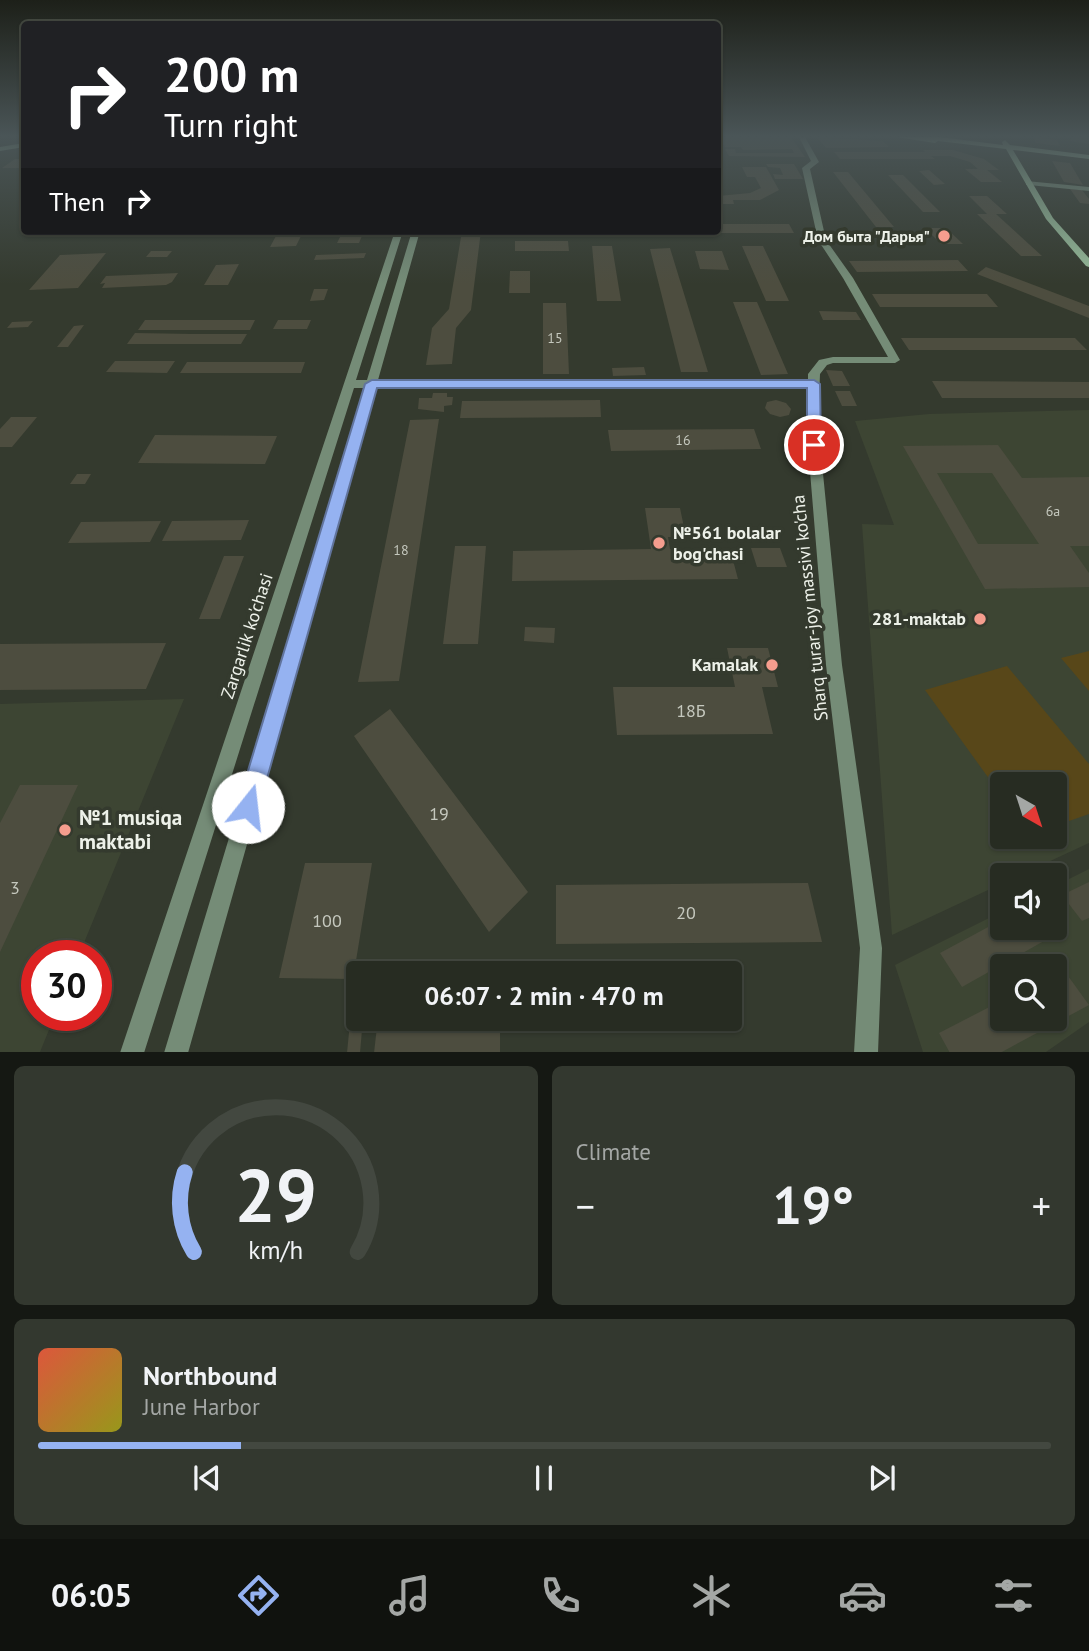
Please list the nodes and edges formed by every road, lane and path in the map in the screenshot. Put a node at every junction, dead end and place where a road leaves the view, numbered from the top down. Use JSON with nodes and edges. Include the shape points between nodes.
{"nodes":[{"id":1,"x":810,"y":186,"type":"edge"},
{"id":2,"x":1031,"y":186,"type":"edge"},
{"id":3,"x":1040,"y":186,"type":"edge"},
{"id":4,"x":1060,"y":186,"type":"edge"},
{"id":5,"x":1089,"y":189,"type":"edge"},
{"id":6,"x":397,"y":235,"type":"edge"},
{"id":7,"x":415,"y":235,"type":"edge"},
{"id":8,"x":1089,"y":253,"type":"edge"},
{"id":9,"x":1089,"y":264,"type":"edge"},
{"id":10,"x":349,"y":384,"type":"junction"},
{"id":11,"x":372,"y":384,"type":"junction"},
{"id":12,"x":814,"y":384,"type":"junction"},
{"id":13,"x":132,"y":1052,"type":"edge"},
{"id":14,"x":176,"y":1052,"type":"edge"},
{"id":15,"x":866,"y":1052,"type":"edge"}],
"edges":[{"from":1,"to":12,"type":"street","via":[[822,240],[895,360],[823,362],[814,374]]},
{"from":2,"to":9,"type":"main road","via":[[1050,219]]},
{"from":3,"to":8,"type":"main road","via":[[1061,221]]},
{"from":4,"to":5,"type":"street"},
{"from":6,"to":10,"type":"street","name":"Zargarlik ko'chasi"},
{"from":7,"to":11,"type":"street"},
{"from":10,"to":11,"type":"street"},
{"from":10,"to":13,"type":"street","name":"Zargarlik ko'chasi"},
{"from":11,"to":12,"type":"street"},
{"from":11,"to":14,"type":"street"},
{"from":12,"to":15,"type":"street","name":"Sharq turar-joy massivi ko'cha","via":[[815,477],[832,652],[870,948]]}]}
